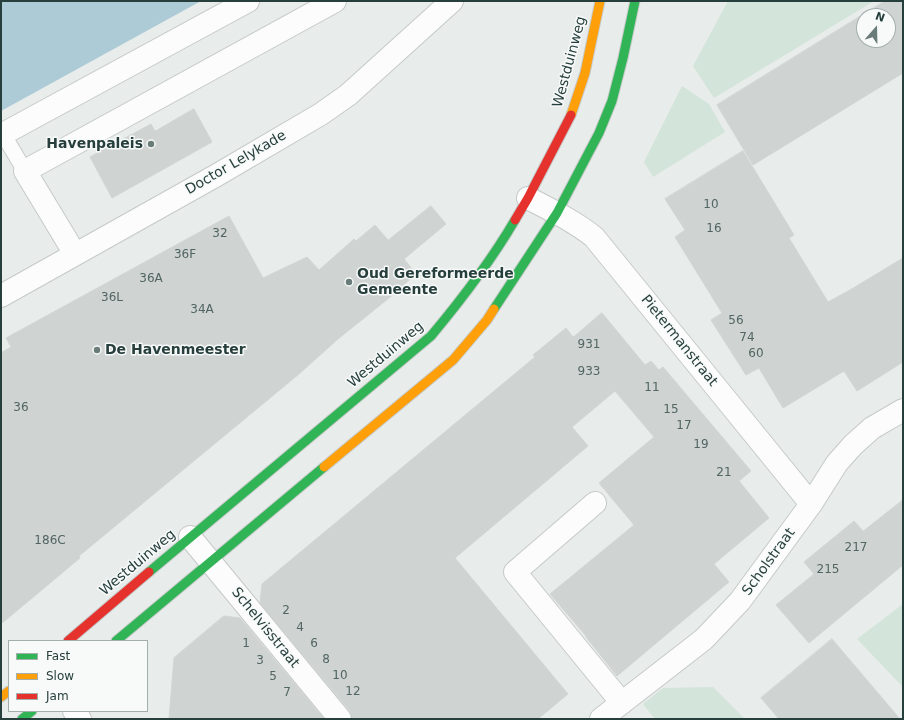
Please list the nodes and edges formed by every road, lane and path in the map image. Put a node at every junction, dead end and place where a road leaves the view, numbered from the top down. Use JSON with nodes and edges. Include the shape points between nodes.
{"nodes":[{"id":1,"x":248,"y":1,"type":"edge"},
{"id":2,"x":335,"y":1,"type":"edge"},
{"id":3,"x":452,"y":1,"type":"edge"},
{"id":4,"x":600,"y":1,"type":"edge"},
{"id":5,"x":634,"y":1,"type":"edge"},
{"id":6,"x":2,"y":134,"type":"edge"},
{"id":7,"x":25,"y":171,"type":"junction"},
{"id":8,"x":528,"y":198,"type":"junction"},
{"id":9,"x":557,"y":213,"type":"junction"},
{"id":10,"x":75,"y":254,"type":"junction"},
{"id":11,"x":1,"y":296,"type":"edge"},
{"id":12,"x":903,"y":410,"type":"edge"},
{"id":13,"x":595,"y":503,"type":"dead end"},
{"id":14,"x":811,"y":504,"type":"junction"},
{"id":15,"x":190,"y":537,"type":"junction"},
{"id":16,"x":211,"y":562,"type":"junction"},
{"id":17,"x":69,"y":640,"type":"edge"},
{"id":18,"x":117,"y":640,"type":"edge"},
{"id":19,"x":622,"y":703,"type":"junction"},
{"id":20,"x":31,"y":712,"type":"edge"},
{"id":21,"x":22,"y":719,"type":"edge"},
{"id":22,"x":340,"y":719,"type":"edge"},
{"id":23,"x":602,"y":719,"type":"edge"}],
"edges":[{"from":1,"to":6,"type":"street"},
{"from":2,"to":7,"type":"street"},
{"from":3,"to":10,"type":"street","name":"Doctor Lelykade","via":[[343,99],[217,175]]},
{"from":4,"to":8,"type":"main road","name":"Westduinweg","via":[[591,48],[569,120]]},
{"from":5,"to":9,"type":"main road","via":[[612,102],[599,133]]},
{"from":6,"to":7,"type":"lane"},
{"from":7,"to":10,"type":"street"},
{"from":8,"to":9,"type":"street","name":"Pietermanstraat"},
{"from":8,"to":15,"type":"main road","name":"Westduinweg","via":[[503,240],[460,302],[431,336]]},
{"from":9,"to":14,"type":"street","name":"Pietermanstraat","via":[[594,237]]},
{"from":9,"to":16,"type":"main road","via":[[487,320],[453,360]]},
{"from":10,"to":11,"type":"street","name":"Doctor Lelykade"},
{"from":12,"to":14,"type":"street","name":"Scholstraat","via":[[872,428],[853,445],[837,463]]},
{"from":13,"to":19,"type":"street","via":[[515,572]]},
{"from":14,"to":19,"type":"street","name":"Scholstraat","via":[[740,601],[704,639]]},
{"from":15,"to":16,"type":"street","name":"Schelvisstraat"},
{"from":15,"to":17,"type":"main road","name":"Westduinweg"},
{"from":16,"to":18,"type":"main road"},
{"from":16,"to":22,"type":"street","name":"Schelvisstraat"},
{"from":19,"to":23,"type":"street","name":"Scholstraat"},
{"from":20,"to":21,"type":"main road"}]}
